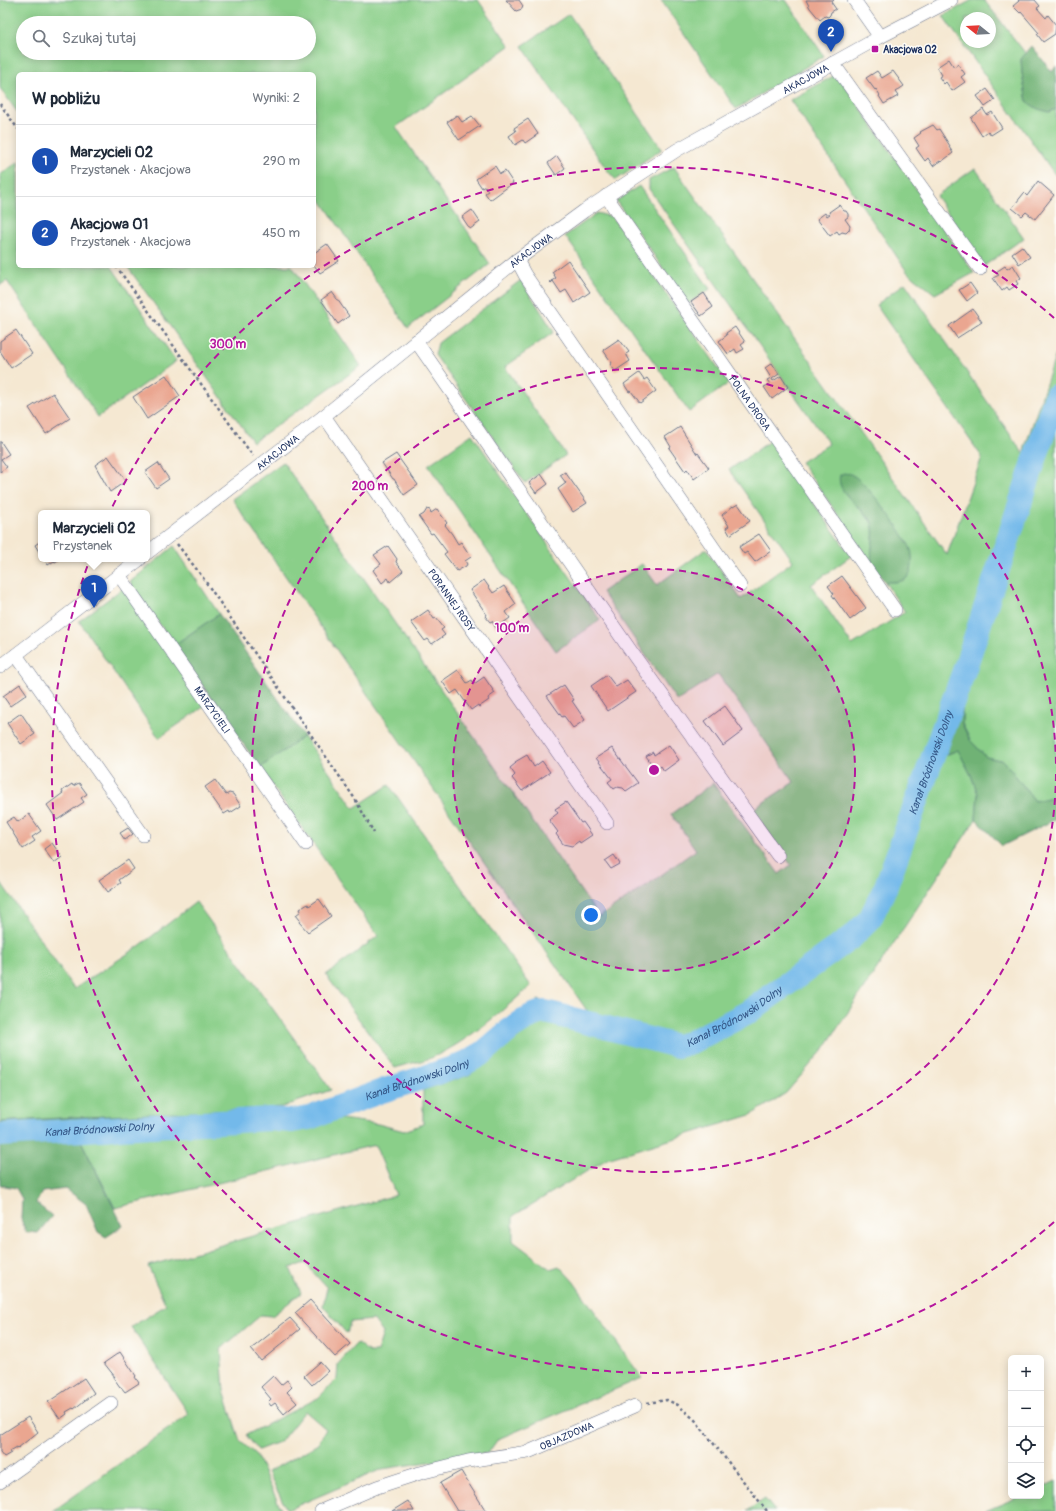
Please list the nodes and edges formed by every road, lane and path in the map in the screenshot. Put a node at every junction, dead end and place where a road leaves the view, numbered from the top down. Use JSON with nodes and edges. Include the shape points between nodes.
{"nodes":[{"id":1,"x":854,"y":0,"type":"edge"},
{"id":2,"x":951,"y":0,"type":"edge"},
{"id":3,"x":880,"y":37,"type":"junction"},
{"id":4,"x":833,"y":63,"type":"junction"},
{"id":5,"x":0,"y":104,"type":"edge"},
{"id":6,"x":16,"y":126,"type":"edge"},
{"id":7,"x":606,"y":196,"type":"junction"},
{"id":8,"x":517,"y":260,"type":"junction"},
{"id":9,"x":117,"y":268,"type":"edge"},
{"id":10,"x":980,"y":269,"type":"dead end"},
{"id":11,"x":416,"y":342,"type":"junction"},
{"id":12,"x":324,"y":416,"type":"junction"},
{"id":13,"x":260,"y":466,"type":"junction"},
{"id":14,"x":171,"y":535,"type":"junction"},
{"id":15,"x":150,"y":551,"type":"edge"},
{"id":16,"x":136,"y":562,"type":"edge"},
{"id":17,"x":119,"y":575,"type":"junction"},
{"id":18,"x":740,"y":586,"type":"dead end"},
{"id":19,"x":895,"y":610,"type":"dead end"},
{"id":20,"x":16,"y":655,"type":"junction"},
{"id":21,"x":0,"y":667,"type":"edge"},
{"id":22,"x":607,"y":823,"type":"dead end"},
{"id":23,"x":374,"y":832,"type":"dead end"},
{"id":24,"x":143,"y":836,"type":"dead end"},
{"id":25,"x":306,"y":844,"type":"dead end"},
{"id":26,"x":778,"y":856,"type":"dead end"},
{"id":27,"x":111,"y":1403,"type":"dead end"},
{"id":28,"x":635,"y":1406,"type":"joint"},
{"id":29,"x":0,"y":1482,"type":"edge"},
{"id":30,"x":321,"y":1511,"type":"edge"},
{"id":31,"x":767,"y":1511,"type":"edge"}],
"edges":[{"from":1,"to":3,"type":"street"},
{"from":2,"to":3,"type":"street","name":"AKACJOWA"},
{"from":3,"to":4,"type":"street","name":"AKACJOWA"},
{"from":4,"to":7,"type":"street","name":"AKACJOWA","via":[[677,150]]},
{"from":4,"to":10,"type":"street"},
{"from":5,"to":6,"type":"path"},
{"from":7,"to":8,"type":"street","name":"AKACJOWA"},
{"from":7,"to":19,"type":"street","name":"POLNA DROGA"},
{"from":8,"to":11,"type":"street","name":"AKACJOWA"},
{"from":8,"to":18,"type":"street"},
{"from":9,"to":13,"type":"path"},
{"from":11,"to":12,"type":"street","name":"AKACJOWA"},
{"from":11,"to":26,"type":"street"},
{"from":12,"to":13,"type":"street","name":"AKACJOWA"},
{"from":12,"to":22,"type":"street","name":"PORANNEJ ROSY"},
{"from":13,"to":14,"type":"street","name":"AKACJOWA"},
{"from":14,"to":15,"type":"street","name":"AKACJOWA"},
{"from":14,"to":23,"type":"path","via":[[356,798]]},
{"from":16,"to":17,"type":"street"},
{"from":17,"to":20,"type":"street"},
{"from":17,"to":25,"type":"street","name":"MARZYCIELI"},
{"from":20,"to":21,"type":"street"},
{"from":20,"to":24,"type":"street"},
{"from":27,"to":29,"type":"street"},
{"from":28,"to":30,"type":"street","name":"OBJAZDOWA","via":[[528,1452],[468,1461],[420,1473],[377,1487]]},
{"from":28,"to":31,"type":"path","via":[[667,1400],[678,1405],[695,1420]]}]}
